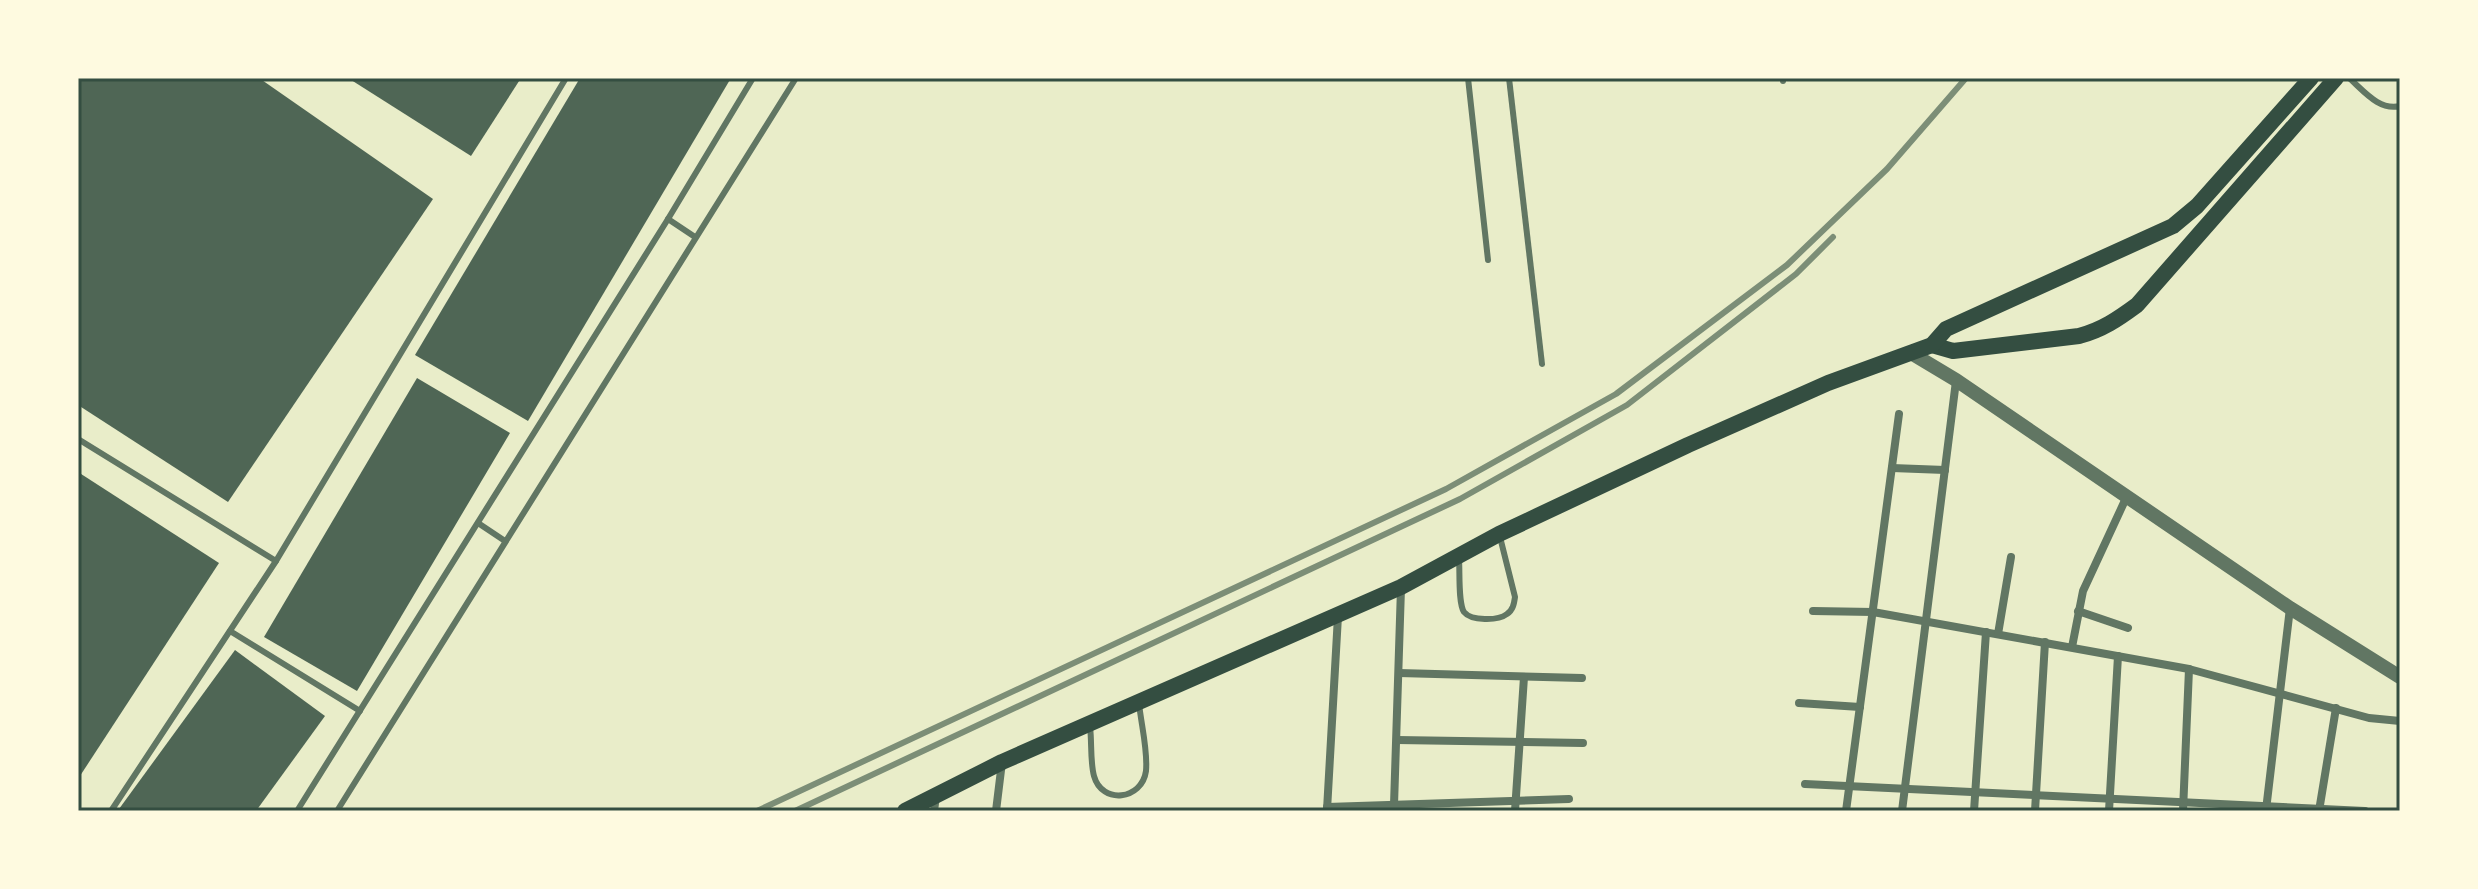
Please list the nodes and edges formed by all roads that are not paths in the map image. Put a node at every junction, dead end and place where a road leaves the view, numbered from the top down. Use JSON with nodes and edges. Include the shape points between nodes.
{"nodes":[{"id":1,"x":566,"y":78,"type":"edge"},
{"id":2,"x":753,"y":78,"type":"edge"},
{"id":3,"x":796,"y":78,"type":"edge"},
{"id":4,"x":1468,"y":78,"type":"edge"},
{"id":5,"x":1509,"y":78,"type":"edge"},
{"id":6,"x":2311,"y":78,"type":"edge"},
{"id":7,"x":2336,"y":78,"type":"edge"},
{"id":8,"x":2349,"y":78,"type":"edge"},
{"id":9,"x":2400,"y":106,"type":"edge"},
{"id":10,"x":668,"y":219,"type":"junction"},
{"id":11,"x":2173,"y":226,"type":"junction"},
{"id":12,"x":695,"y":237,"type":"junction"},
{"id":13,"x":2184,"y":252,"type":"junction"},
{"id":14,"x":1488,"y":260,"type":"dead end"},
{"id":15,"x":1932,"y":345,"type":"junction"},
{"id":16,"x":1911,"y":353,"type":"junction"},
{"id":17,"x":1542,"y":364,"type":"dead end"},
{"id":18,"x":1956,"y":380,"type":"junction"},
{"id":19,"x":1899,"y":414,"type":"dead end"},
{"id":20,"x":78,"y":439,"type":"edge"},
{"id":21,"x":1892,"y":468,"type":"junction"},
{"id":22,"x":1945,"y":470,"type":"junction"},
{"id":23,"x":2127,"y":496,"type":"junction"},
{"id":24,"x":478,"y":523,"type":"junction"},
{"id":25,"x":1499,"y":534,"type":"junction"},
{"id":26,"x":505,"y":541,"type":"junction"},
{"id":27,"x":1459,"y":556,"type":"junction"},
{"id":28,"x":2011,"y":557,"type":"dead end"},
{"id":29,"x":276,"y":561,"type":"junction"},
{"id":30,"x":1401,"y":587,"type":"junction"},
{"id":31,"x":2290,"y":608,"type":"junction"},
{"id":32,"x":1813,"y":611,"type":"dead end"},
{"id":33,"x":2078,"y":611,"type":"junction"},
{"id":34,"x":1873,"y":612,"type":"junction"},
{"id":35,"x":1338,"y":615,"type":"junction"},
{"id":36,"x":1926,"y":621,"type":"junction"},
{"id":37,"x":2128,"y":628,"type":"dead end"},
{"id":38,"x":230,"y":631,"type":"junction"},
{"id":39,"x":1986,"y":632,"type":"junction"},
{"id":40,"x":1998,"y":634,"type":"junction"},
{"id":41,"x":2045,"y":642,"type":"junction"},
{"id":42,"x":2072,"y":647,"type":"junction"},
{"id":43,"x":2118,"y":656,"type":"junction"},
{"id":44,"x":2189,"y":669,"type":"junction"},
{"id":45,"x":1399,"y":673,"type":"junction"},
{"id":46,"x":1524,"y":677,"type":"junction"},
{"id":47,"x":2400,"y":677,"type":"edge"},
{"id":48,"x":1582,"y":678,"type":"dead end"},
{"id":49,"x":2280,"y":693,"type":"junction"},
{"id":50,"x":1138,"y":702,"type":"junction"},
{"id":51,"x":1799,"y":703,"type":"dead end"},
{"id":52,"x":1860,"y":707,"type":"junction"},
{"id":53,"x":2336,"y":708,"type":"junction"},
{"id":54,"x":360,"y":711,"type":"junction"},
{"id":55,"x":2400,"y":721,"type":"edge"},
{"id":56,"x":1090,"y":723,"type":"junction"},
{"id":57,"x":1397,"y":740,"type":"junction"},
{"id":58,"x":1520,"y":742,"type":"junction"},
{"id":59,"x":1583,"y":743,"type":"dead end"},
{"id":60,"x":1002,"y":762,"type":"junction"},
{"id":61,"x":1805,"y":784,"type":"dead end"},
{"id":62,"x":1849,"y":786,"type":"junction"},
{"id":63,"x":1905,"y":789,"type":"junction"},
{"id":64,"x":1975,"y":792,"type":"junction"},
{"id":65,"x":2036,"y":795,"type":"junction"},
{"id":66,"x":1569,"y":799,"type":"dead end"},
{"id":67,"x":2110,"y":799,"type":"junction"},
{"id":68,"x":935,"y":803,"type":"edge"},
{"id":69,"x":1394,"y":805,"type":"junction"},
{"id":70,"x":1516,"y":806,"type":"edge"},
{"id":71,"x":2183,"y":807,"type":"edge"},
{"id":72,"x":2266,"y":808,"type":"edge"},
{"id":73,"x":1327,"y":809,"type":"edge"},
{"id":74,"x":2319,"y":810,"type":"edge"},
{"id":75,"x":111,"y":811,"type":"edge"},
{"id":76,"x":297,"y":811,"type":"edge"},
{"id":77,"x":337,"y":811,"type":"edge"},
{"id":78,"x":905,"y":811,"type":"edge"},
{"id":79,"x":996,"y":811,"type":"edge"},
{"id":80,"x":1846,"y":811,"type":"edge"},
{"id":81,"x":1902,"y":811,"type":"edge"},
{"id":82,"x":1974,"y":811,"type":"edge"},
{"id":83,"x":2035,"y":811,"type":"edge"},
{"id":84,"x":2109,"y":811,"type":"edge"},
{"id":85,"x":2365,"y":811,"type":"edge"}],
"edges":[{"from":1,"to":29,"type":"lane"},
{"from":2,"to":10,"type":"lane"},
{"from":3,"to":12,"type":"lane"},
{"from":4,"to":14,"type":"lane"},
{"from":5,"to":17,"type":"lane"},
{"from":6,"to":11,"type":"main road"},
{"from":7,"to":13,"type":"main road"},
{"from":8,"to":9,"type":"lane","via":[[2380,105]]},
{"from":10,"to":12,"type":"lane"},
{"from":10,"to":24,"type":"lane"},
{"from":11,"to":13,"type":"main road"},
{"from":11,"to":15,"type":"main road","via":[[1946,329]]},
{"from":12,"to":26,"type":"lane"},
{"from":13,"to":15,"type":"main road","via":[[2137,305],[2100,330],[1953,351]]},
{"from":15,"to":16,"type":"main road"},
{"from":16,"to":18,"type":"street"},
{"from":16,"to":25,"type":"main road","via":[[1716,432]]},
{"from":18,"to":22,"type":"street"},
{"from":18,"to":23,"type":"street"},
{"from":19,"to":21,"type":"street"},
{"from":20,"to":29,"type":"lane"},
{"from":21,"to":22,"type":"street"},
{"from":21,"to":34,"type":"street"},
{"from":22,"to":36,"type":"street"},
{"from":23,"to":31,"type":"street"},
{"from":23,"to":33,"type":"street","via":[[2090,572]]},
{"from":24,"to":26,"type":"lane"},
{"from":24,"to":54,"type":"lane"},
{"from":25,"to":27,"type":"main road"},
{"from":25,"to":27,"type":"lane","via":[[1515,597],[1508,614],[1472,618],[1465,613]]},
{"from":26,"to":77,"type":"lane"},
{"from":27,"to":30,"type":"main road"},
{"from":28,"to":40,"type":"street"},
{"from":29,"to":38,"type":"lane"},
{"from":30,"to":35,"type":"main road"},
{"from":30,"to":45,"type":"street"},
{"from":31,"to":47,"type":"street"},
{"from":31,"to":49,"type":"street"},
{"from":32,"to":34,"type":"street"},
{"from":33,"to":37,"type":"street"},
{"from":33,"to":42,"type":"street"},
{"from":34,"to":36,"type":"street"},
{"from":34,"to":52,"type":"street"},
{"from":35,"to":50,"type":"main road"},
{"from":35,"to":73,"type":"street"},
{"from":36,"to":39,"type":"street"},
{"from":36,"to":63,"type":"street"},
{"from":38,"to":54,"type":"lane"},
{"from":38,"to":75,"type":"lane"},
{"from":39,"to":40,"type":"street"},
{"from":39,"to":64,"type":"street"},
{"from":40,"to":41,"type":"street"},
{"from":41,"to":42,"type":"street"},
{"from":41,"to":65,"type":"street"},
{"from":42,"to":43,"type":"street"},
{"from":43,"to":44,"type":"street"},
{"from":43,"to":67,"type":"street"},
{"from":44,"to":49,"type":"street"},
{"from":44,"to":71,"type":"street"},
{"from":45,"to":46,"type":"street"},
{"from":45,"to":57,"type":"street"},
{"from":46,"to":48,"type":"street"},
{"from":46,"to":58,"type":"street"},
{"from":49,"to":53,"type":"street"},
{"from":49,"to":72,"type":"street"},
{"from":50,"to":56,"type":"main road"},
{"from":50,"to":56,"type":"lane","via":[[1146,770],[1142,784],[1131,794],[1116,796],[1102,790],[1094,777]]},
{"from":51,"to":52,"type":"street"},
{"from":52,"to":62,"type":"street"},
{"from":53,"to":55,"type":"street"},
{"from":53,"to":74,"type":"street"},
{"from":54,"to":76,"type":"lane"},
{"from":56,"to":60,"type":"main road"},
{"from":57,"to":58,"type":"street"},
{"from":57,"to":69,"type":"street"},
{"from":58,"to":59,"type":"street"},
{"from":58,"to":70,"type":"street"},
{"from":60,"to":68,"type":"main road"},
{"from":60,"to":79,"type":"street"},
{"from":61,"to":62,"type":"street"},
{"from":62,"to":63,"type":"street"},
{"from":62,"to":80,"type":"street"},
{"from":63,"to":64,"type":"street"},
{"from":63,"to":81,"type":"street"},
{"from":64,"to":65,"type":"street"},
{"from":64,"to":82,"type":"street"},
{"from":65,"to":67,"type":"street"},
{"from":65,"to":83,"type":"street"},
{"from":66,"to":70,"type":"street"},
{"from":67,"to":71,"type":"street"},
{"from":67,"to":84,"type":"street"},
{"from":68,"to":78,"type":"main road"},
{"from":69,"to":70,"type":"street"},
{"from":69,"to":73,"type":"street"},
{"from":71,"to":72,"type":"street"},
{"from":72,"to":74,"type":"street"},
{"from":74,"to":85,"type":"street"}]}
